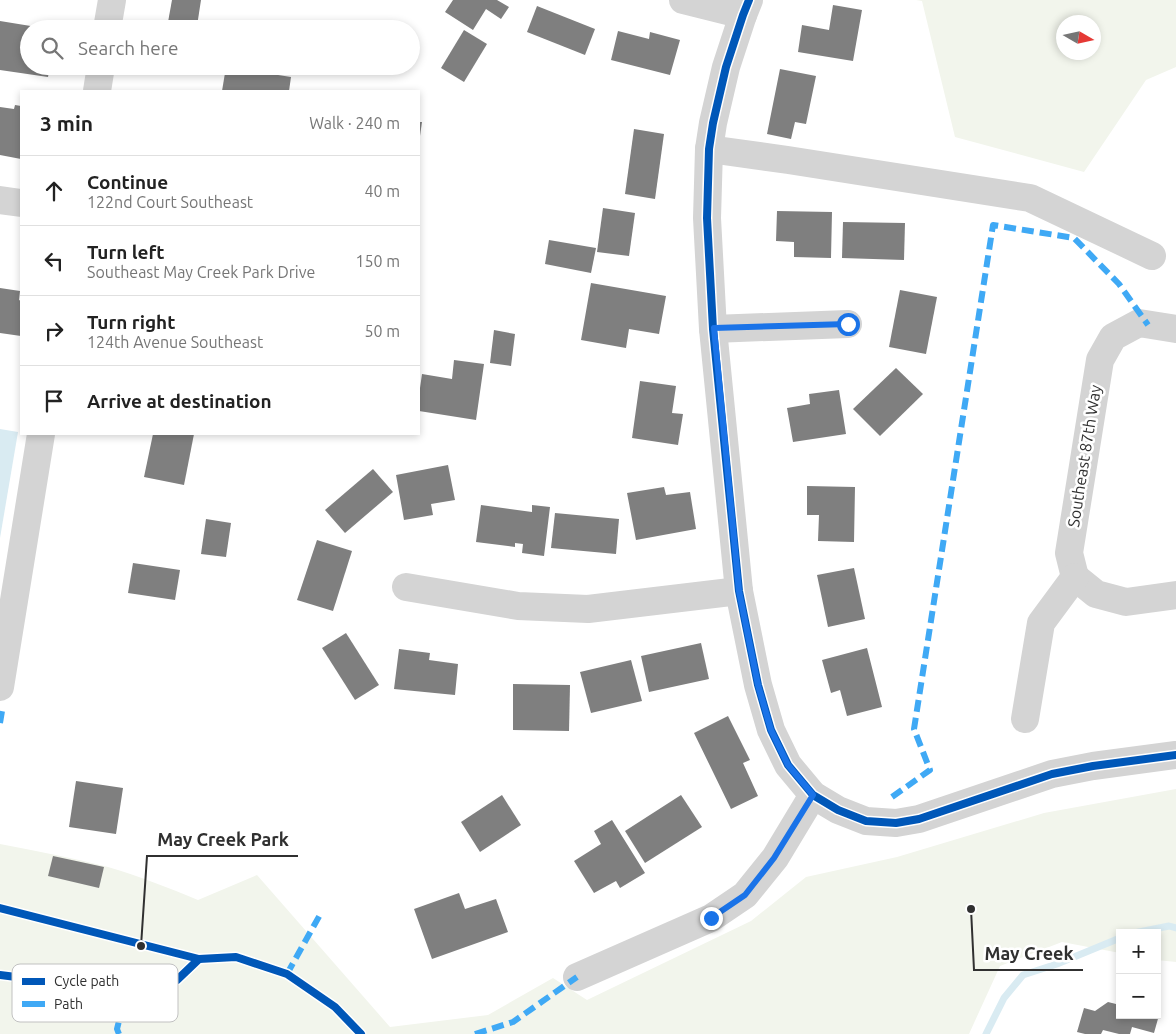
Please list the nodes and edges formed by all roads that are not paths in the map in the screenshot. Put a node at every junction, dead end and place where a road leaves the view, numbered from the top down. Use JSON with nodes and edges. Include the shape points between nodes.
{"nodes":[{"id":1,"x":112,"y":0,"type":"edge"},
{"id":2,"x":683,"y":0,"type":"edge"},
{"id":3,"x":746,"y":7,"type":"edge"},
{"id":4,"x":109,"y":20,"type":"edge"},
{"id":5,"x":100,"y":75,"type":"edge"},
{"id":6,"x":97,"y":90,"type":"edge"},
{"id":7,"x":709,"y":149,"type":"junction"},
{"id":8,"x":0,"y":200,"type":"edge"},
{"id":9,"x":20,"y":203,"type":"edge"},
{"id":10,"x":1152,"y":256,"type":"dead end"},
{"id":11,"x":848,"y":324,"type":"dead end"},
{"id":12,"x":714,"y":328,"type":"junction"},
{"id":13,"x":1176,"y":329,"type":"edge"},
{"id":14,"x":41,"y":435,"type":"edge"},
{"id":15,"x":1075,"y":577,"type":"junction"},
{"id":16,"x":406,"y":587,"type":"dead end"},
{"id":17,"x":739,"y":591,"type":"junction"},
{"id":18,"x":1176,"y":594,"type":"edge"},
{"id":19,"x":0,"y":687,"type":"edge"},
{"id":20,"x":1025,"y":719,"type":"dead end"},
{"id":21,"x":1176,"y":756,"type":"edge"},
{"id":22,"x":813,"y":795,"type":"junction"},
{"id":23,"x":577,"y":977,"type":"dead end"}],
"edges":[{"from":1,"to":4,"type":"street"},
{"from":2,"to":3,"type":"street"},
{"from":3,"to":7,"type":"street","via":[[726,67]]},
{"from":5,"to":6,"type":"street"},
{"from":7,"to":10,"type":"street","via":[[1030,198]]},
{"from":7,"to":12,"type":"street","via":[[707,218]]},
{"from":8,"to":9,"type":"street"},
{"from":11,"to":12,"type":"street"},
{"from":12,"to":17,"type":"street"},
{"from":13,"to":15,"type":"street","name":"Southeast 87th Way","via":[[1139,323],[1112,337],[1100,360],[1068,553]]},
{"from":14,"to":19,"type":"street"},
{"from":15,"to":18,"type":"street","via":[[1096,594],[1126,602]]},
{"from":15,"to":20,"type":"street","via":[[1041,623]]},
{"from":16,"to":17,"type":"street","via":[[518,606],[588,609]]},
{"from":17,"to":22,"type":"street","via":[[758,685],[771,730],[788,765]]},
{"from":21,"to":22,"type":"street","via":[[1052,774],[920,819],[896,823],[866,820],[838,810]]},
{"from":22,"to":23,"type":"street","via":[[774,858],[745,895],[711,918]]}]}
